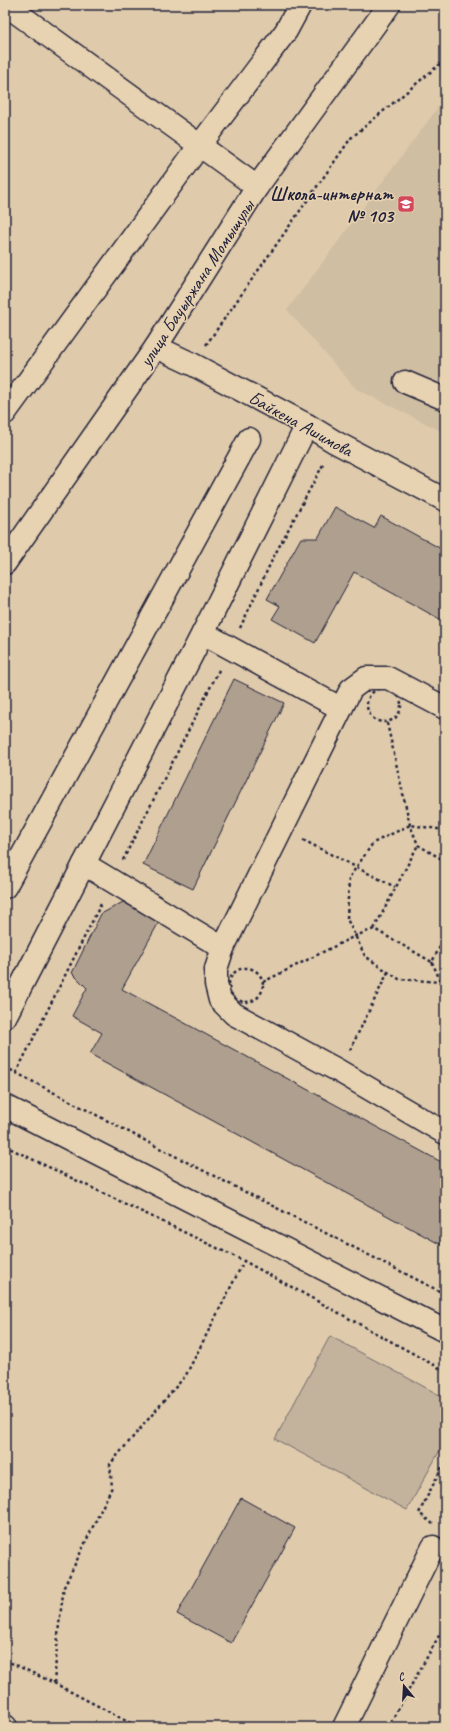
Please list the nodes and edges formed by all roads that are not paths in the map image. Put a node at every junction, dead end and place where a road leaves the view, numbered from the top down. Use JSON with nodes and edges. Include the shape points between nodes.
{"nodes":[{"id":1,"x":6,"y":5,"type":"edge"},
{"id":2,"x":300,"y":5,"type":"edge"},
{"id":3,"x":389,"y":5,"type":"edge"},
{"id":4,"x":200,"y":146,"type":"junction"},
{"id":5,"x":258,"y":187,"type":"junction"},
{"id":6,"x":156,"y":347,"type":"junction"},
{"id":7,"x":405,"y":382,"type":"dead end"},
{"id":8,"x":445,"y":399,"type":"edge"},
{"id":9,"x":5,"y":413,"type":"edge"},
{"id":10,"x":307,"y":425,"type":"junction"},
{"id":11,"x":249,"y":439,"type":"dead end"},
{"id":12,"x":445,"y":500,"type":"edge"},
{"id":13,"x":5,"y":563,"type":"edge"},
{"id":14,"x":203,"y":632,"type":"junction"},
{"id":15,"x":340,"y":708,"type":"junction"},
{"id":16,"x":445,"y":708,"type":"edge"},
{"id":17,"x":84,"y":864,"type":"junction"},
{"id":18,"x":5,"y":887,"type":"edge"},
{"id":19,"x":223,"y":948,"type":"junction"},
{"id":20,"x":5,"y":1017,"type":"edge"},
{"id":21,"x":5,"y":1106,"type":"edge"},
{"id":22,"x":445,"y":1133,"type":"edge"},
{"id":23,"x":445,"y":1331,"type":"edge"},
{"id":24,"x":435,"y":1537,"type":"road end"},
{"id":25,"x":344,"y":1727,"type":"edge"}],
"edges":[{"from":1,"to":4,"type":"street"},
{"from":2,"to":4,"type":"street","via":[[286,31]]},
{"from":3,"to":5,"type":"street","name":"улица Бауыржана Момышулы"},
{"from":4,"to":5,"type":"street"},
{"from":4,"to":9,"type":"street"},
{"from":5,"to":6,"type":"street","name":"улица Бауыржана Момышулы"},
{"from":6,"to":10,"type":"street","name":"Байкена Ашимова"},
{"from":6,"to":13,"type":"street","name":"улица Бауыржана Момышулы"},
{"from":7,"to":8,"type":"street"},
{"from":10,"to":12,"type":"street","name":"Байкена Ашимова"},
{"from":10,"to":14,"type":"street"},
{"from":11,"to":18,"type":"street"},
{"from":14,"to":15,"type":"street"},
{"from":14,"to":17,"type":"street"},
{"from":15,"to":16,"type":"street","via":[[351,689],[366,678],[388,678]]},
{"from":15,"to":19,"type":"street"},
{"from":17,"to":19,"type":"street"},
{"from":17,"to":20,"type":"street"},
{"from":19,"to":22,"type":"street","via":[[216,969],[216,984],[220,1000],[234,1014]]},
{"from":21,"to":23,"type":"street"},
{"from":24,"to":25,"type":"street"}]}
